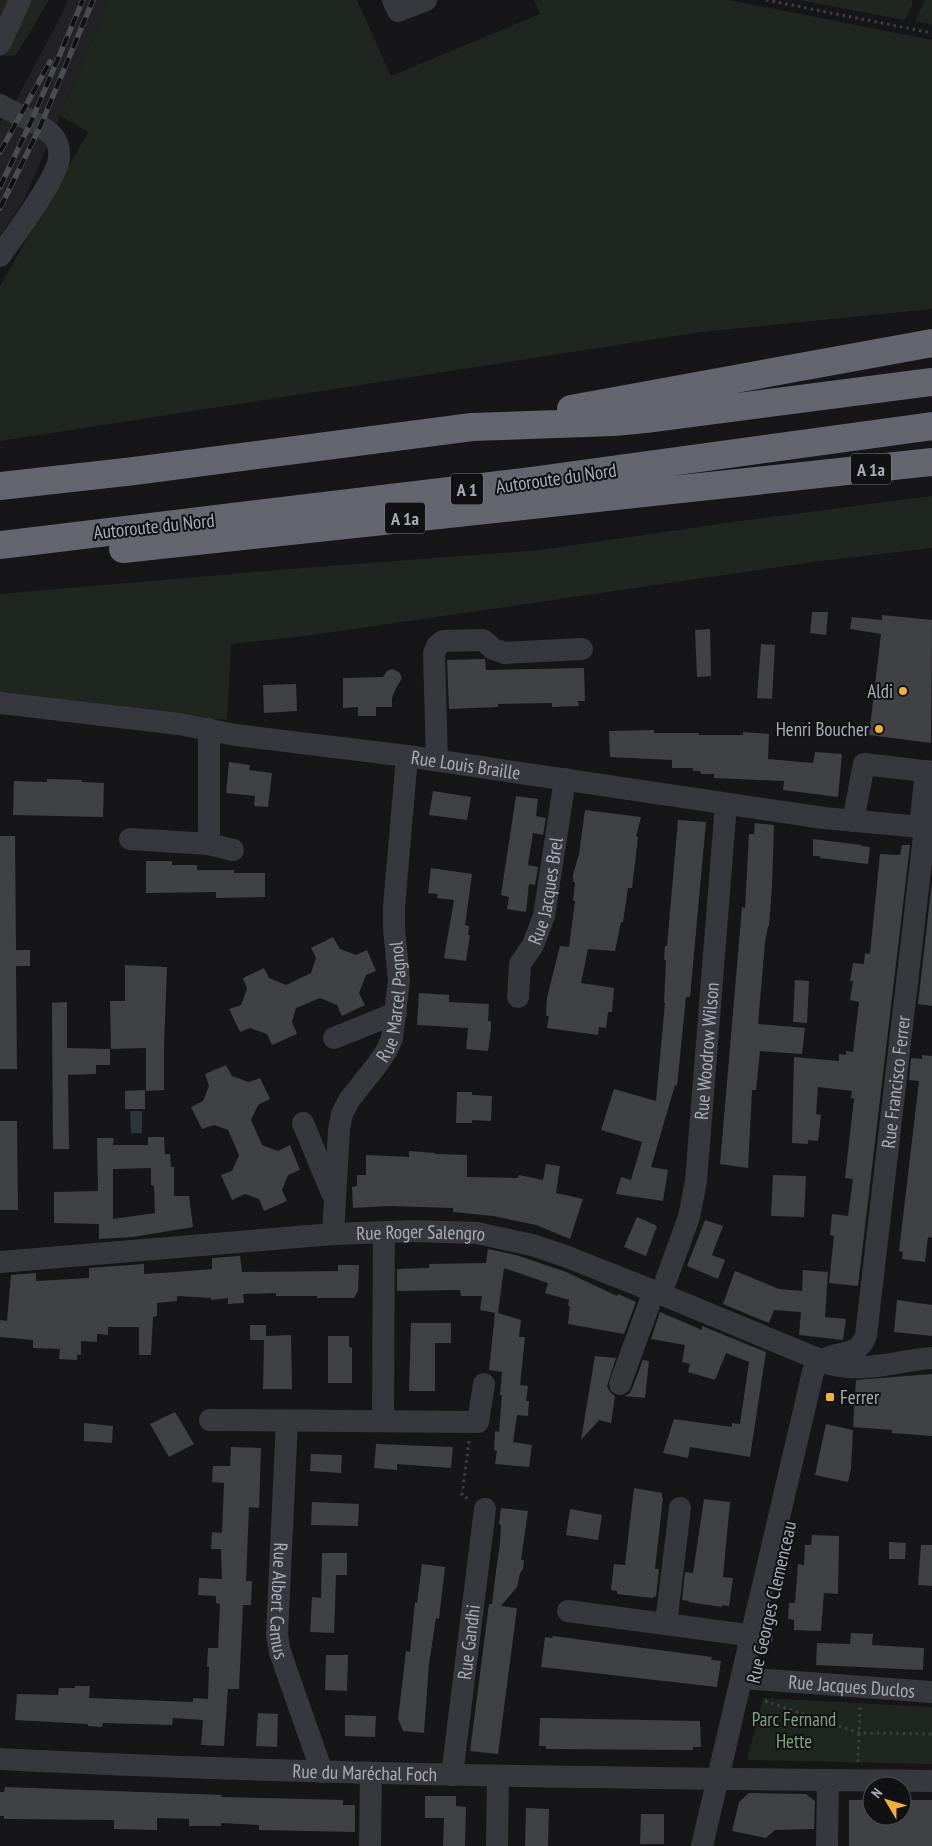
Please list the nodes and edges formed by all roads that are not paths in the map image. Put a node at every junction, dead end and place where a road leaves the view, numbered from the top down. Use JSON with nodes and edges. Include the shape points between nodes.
{"nodes":[{"id":1,"x":20,"y":0,"type":"edge"},
{"id":2,"x":393,"y":0,"type":"edge"},
{"id":3,"x":426,"y":0,"type":"edge"},
{"id":4,"x":0,"y":44,"type":"edge"},
{"id":5,"x":0,"y":105,"type":"edge"},
{"id":6,"x":0,"y":256,"type":"edge"},
{"id":7,"x":932,"y":343,"type":"edge"},
{"id":8,"x":932,"y":382,"type":"edge"},
{"id":9,"x":932,"y":426,"type":"edge"},
{"id":10,"x":472,"y":427,"type":"junction"},
{"id":11,"x":932,"y":462,"type":"edge"},
{"id":12,"x":932,"y":473,"type":"edge"},
{"id":13,"x":810,"y":475,"type":"junction"},
{"id":14,"x":0,"y":486,"type":"edge"},
{"id":15,"x":0,"y":545,"type":"edge"},
{"id":16,"x":0,"y":562,"type":"edge"},
{"id":17,"x":582,"y":649,"type":"dead end"},
{"id":18,"x":0,"y":704,"type":"edge"},
{"id":19,"x":209,"y":729,"type":"junction"},
{"id":20,"x":407,"y":756,"type":"junction"},
{"id":21,"x":437,"y":760,"type":"junction"},
{"id":22,"x":929,"y":771,"type":"edge"},
{"id":23,"x":565,"y":779,"type":"junction"},
{"id":24,"x":726,"y":804,"type":"junction"},
{"id":25,"x":854,"y":821,"type":"junction"},
{"id":26,"x":926,"y":828,"type":"edge"},
{"id":27,"x":130,"y":839,"type":"dead end"},
{"id":28,"x":209,"y":844,"type":"junction"},
{"id":29,"x":233,"y":850,"type":"dead end"},
{"id":30,"x":518,"y":997,"type":"dead end"},
{"id":31,"x":396,"y":1013,"type":"junction"},
{"id":32,"x":334,"y":1038,"type":"dead end"},
{"id":33,"x":303,"y":1122,"type":"dead end"},
{"id":34,"x":335,"y":1198,"type":"junction"},
{"id":35,"x":384,"y":1232,"type":"junction"},
{"id":36,"x":333,"y":1234,"type":"junction"},
{"id":37,"x":0,"y":1262,"type":"edge"},
{"id":38,"x":657,"y":1292,"type":"junction"},
{"id":39,"x":866,"y":1335,"type":"junction"},
{"id":40,"x":931,"y":1358,"type":"edge"},
{"id":41,"x":820,"y":1361,"type":"junction"},
{"id":42,"x":843,"y":1367,"type":"junction"},
{"id":43,"x":484,"y":1384,"type":"dead end"},
{"id":44,"x":620,"y":1384,"type":"dead end"},
{"id":45,"x":210,"y":1420,"type":"dead end"},
{"id":46,"x":287,"y":1421,"type":"junction"},
{"id":47,"x":383,"y":1421,"type":"junction"},
{"id":48,"x":680,"y":1508,"type":"dead end"},
{"id":49,"x":486,"y":1509,"type":"road end"},
{"id":50,"x":568,"y":1611,"type":"dead end"},
{"id":51,"x":666,"y":1624,"type":"junction"},
{"id":52,"x":757,"y":1636,"type":"junction"},
{"id":53,"x":753,"y":1678,"type":"junction"},
{"id":54,"x":932,"y":1692,"type":"edge"},
{"id":55,"x":0,"y":1759,"type":"edge"},
{"id":56,"x":322,"y":1772,"type":"junction"},
{"id":57,"x":371,"y":1773,"type":"junction"},
{"id":58,"x":452,"y":1776,"type":"junction"},
{"id":59,"x":498,"y":1776,"type":"junction"},
{"id":60,"x":723,"y":1778,"type":"junction"},
{"id":61,"x":828,"y":1780,"type":"junction"},
{"id":62,"x":932,"y":1781,"type":"edge"},
{"id":63,"x":370,"y":1846,"type":"edge"},
{"id":64,"x":497,"y":1846,"type":"edge"},
{"id":65,"x":702,"y":1846,"type":"edge"},
{"id":66,"x":714,"y":1846,"type":"edge"},
{"id":67,"x":827,"y":1846,"type":"edge"}],
"edges":[{"from":1,"to":4,"type":"street"},
{"from":2,"to":3,"type":"street","via":[[398,10]]},
{"from":5,"to":6,"type":"street","via":[[51,134],[58,143],[59,158],[44,191]]},
{"from":7,"to":10,"type":"highway"},
{"from":8,"to":10,"type":"highway","via":[[645,419]]},
{"from":9,"to":15,"type":"highway","name":"Autoroute du Nord","number":"A 1","via":[[532,481]]},
{"from":10,"to":14,"type":"highway"},
{"from":11,"to":13,"type":"highway","number":"A 1a"},
{"from":12,"to":13,"type":"highway"},
{"from":13,"to":16,"type":"highway","number":"A 1a"},
{"from":17,"to":21,"type":"street","via":[[505,653],[482,640],[443,641],[434,654]]},
{"from":18,"to":19,"type":"street","name":"Rue Louis Braille"},
{"from":19,"to":20,"type":"street","name":"Rue Louis Braille"},
{"from":19,"to":28,"type":"street"},
{"from":20,"to":21,"type":"street","name":"Rue Louis Braille"},
{"from":20,"to":31,"type":"street","name":"Rue Marcel Pagnol","via":[[394,907],[399,980]]},
{"from":21,"to":23,"type":"street","name":"Rue Louis Braille"},
{"from":22,"to":25,"type":"street","via":[[864,764]]},
{"from":22,"to":26,"type":"street","name":"Rue Francisco Ferrer"},
{"from":23,"to":24,"type":"street","name":"Rue Louis Braille"},
{"from":23,"to":30,"type":"street","name":"Rue Jacques Brel","via":[[544,916],[533,945],[520,964]]},
{"from":24,"to":25,"type":"street","name":"Rue Louis Braille"},
{"from":24,"to":38,"type":"street","name":"Rue Woodrow Wilson","via":[[696,1181],[689,1217]]},
{"from":25,"to":26,"type":"street","name":"Rue Louis Braille"},
{"from":26,"to":39,"type":"street","name":"Rue Francisco Ferrer"},
{"from":27,"to":28,"type":"street"},
{"from":28,"to":29,"type":"street"},
{"from":31,"to":32,"type":"street"},
{"from":31,"to":34,"type":"street","name":"Rue Marcel Pagnol","via":[[387,1050],[342,1114],[338,1130]]},
{"from":33,"to":34,"type":"street"},
{"from":34,"to":36,"type":"street","name":"Rue Marcel Pagnol"},
{"from":35,"to":36,"type":"street","name":"Rue Roger Salengro"},
{"from":35,"to":38,"type":"street","name":"Rue Roger Salengro","via":[[451,1231],[501,1237],[566,1256]]},
{"from":35,"to":47,"type":"street"},
{"from":36,"to":37,"type":"street","name":"Rue Roger Salengro"},
{"from":38,"to":41,"type":"street","name":"Rue Roger Salengro"},
{"from":38,"to":44,"type":"street","name":"Rue Woodrow Wilson"},
{"from":39,"to":40,"type":"street","name":"Rue Roger Salengro","via":[[874,1352],[888,1358]]},
{"from":39,"to":41,"type":"street","via":[[855,1350]]},
{"from":40,"to":42,"type":"street","name":"Rue Roger Salengro","via":[[868,1368]]},
{"from":41,"to":42,"type":"street","name":"Rue Roger Salengro"},
{"from":41,"to":52,"type":"street","name":"Rue Georges Clemenceau","via":[[811,1380]]},
{"from":42,"to":52,"type":"street","name":"Rue Georges Clemenceau","via":[[830,1375],[821,1390]]},
{"from":43,"to":47,"type":"street","via":[[478,1422]]},
{"from":45,"to":46,"type":"street"},
{"from":46,"to":47,"type":"street"},
{"from":46,"to":56,"type":"street","name":"Rue Albert Camus","via":[[278,1644]]},
{"from":48,"to":51,"type":"street"},
{"from":49,"to":58,"type":"street","name":"Rue Gandhi"},
{"from":50,"to":51,"type":"street"},
{"from":51,"to":52,"type":"street"},
{"from":52,"to":53,"type":"street","name":"Rue Georges Clemenceau"},
{"from":53,"to":54,"type":"street","name":"Rue Jacques Duclos"},
{"from":53,"to":60,"type":"street","name":"Rue Georges Clemenceau"},
{"from":55,"to":56,"type":"street","name":"Rue du Maréchal Foch"},
{"from":56,"to":57,"type":"street","name":"Rue du Maréchal Foch"},
{"from":57,"to":58,"type":"street","name":"Rue du Maréchal Foch"},
{"from":57,"to":63,"type":"street"},
{"from":58,"to":59,"type":"street","name":"Rue du Maréchal Foch"},
{"from":59,"to":60,"type":"street","name":"Rue du Maréchal Foch"},
{"from":59,"to":64,"type":"street"},
{"from":60,"to":61,"type":"street","name":"Rue du Maréchal Foch"},
{"from":60,"to":65,"type":"street","name":"Rue Georges Clemenceau"},
{"from":60,"to":66,"type":"street","name":"Rue Georges Clemenceau"},
{"from":61,"to":62,"type":"street","name":"Rue du Maréchal Foch"},
{"from":61,"to":67,"type":"street"}]}
